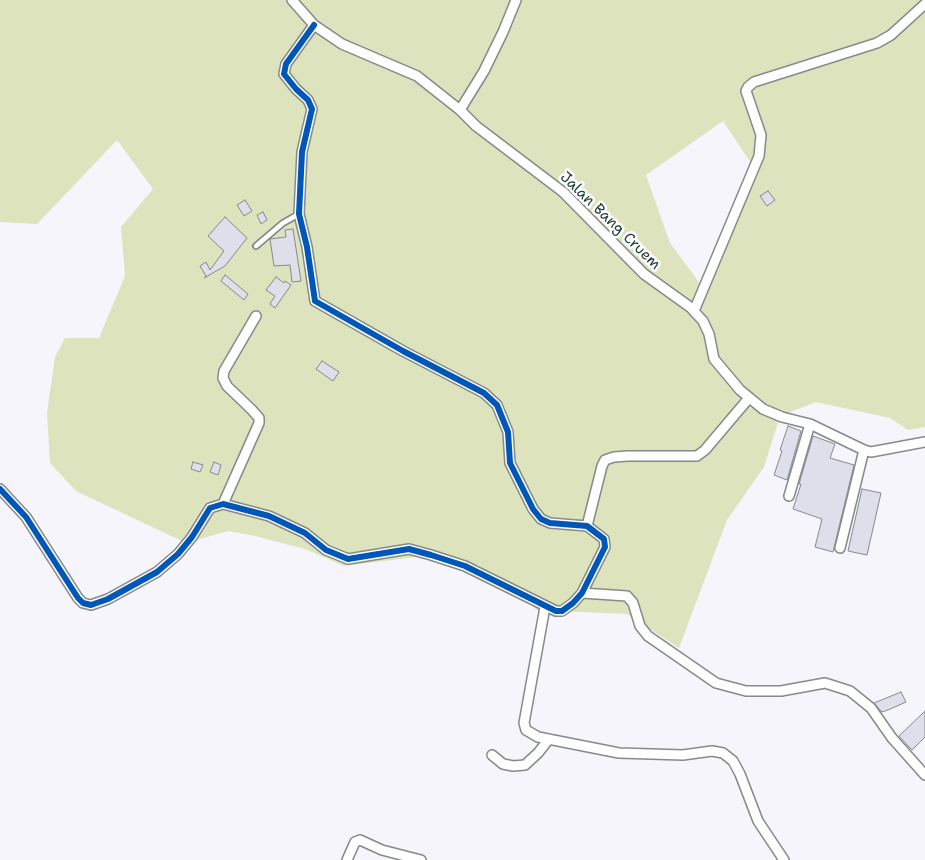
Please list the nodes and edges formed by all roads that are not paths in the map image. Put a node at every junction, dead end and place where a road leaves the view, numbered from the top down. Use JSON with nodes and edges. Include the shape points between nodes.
{"nodes":[{"id":1,"x":292,"y":0,"type":"edge"},
{"id":2,"x":516,"y":0,"type":"edge"},
{"id":3,"x":925,"y":4,"type":"edge"},
{"id":4,"x":314,"y":25,"type":"junction"},
{"id":5,"x":460,"y":110,"type":"junction"},
{"id":6,"x":299,"y":214,"type":"junction"},
{"id":7,"x":256,"y":246,"type":"dead end"},
{"id":8,"x":694,"y":311,"type":"junction"},
{"id":9,"x":256,"y":316,"type":"dead end"},
{"id":10,"x":749,"y":398,"type":"junction"},
{"id":11,"x":810,"y":424,"type":"junction"},
{"id":12,"x":925,"y":442,"type":"edge"},
{"id":13,"x":864,"y":450,"type":"junction"},
{"id":14,"x":0,"y":489,"type":"edge"},
{"id":15,"x":789,"y":496,"type":"dead end"},
{"id":16,"x":223,"y":504,"type":"junction"},
{"id":17,"x":587,"y":526,"type":"junction"},
{"id":18,"x":840,"y":548,"type":"dead end"},
{"id":19,"x":582,"y":593,"type":"junction"},
{"id":20,"x":546,"y":607,"type":"junction"},
{"id":21,"x":549,"y":739,"type":"junction"},
{"id":22,"x":492,"y":755,"type":"dead end"},
{"id":23,"x":922,"y":764,"type":"edge"},
{"id":24,"x":925,"y":774,"type":"edge"},
{"id":25,"x":347,"y":860,"type":"edge"},
{"id":26,"x":421,"y":860,"type":"edge"},
{"id":27,"x":784,"y":860,"type":"edge"}],
"edges":[{"from":1,"to":4,"type":"street","name":"Jalan Bang Cruem"},
{"from":2,"to":5,"type":"street","via":[[484,70]]},
{"from":3,"to":8,"type":"street","via":[[890,36],[877,43],[754,82],[748,87],[746,91],[761,135],[759,156]]},
{"from":4,"to":5,"type":"street","name":"Jalan Bang Cruem","via":[[342,44],[417,76]]},
{"from":4,"to":6,"type":"street","via":[[284,69],[287,79],[308,100],[312,109],[302,152]]},
{"from":5,"to":8,"type":"street","name":"Jalan Bang Cruem","via":[[476,126],[563,192],[644,274]]},
{"from":6,"to":7,"type":"lane"},
{"from":6,"to":17,"type":"street","via":[[315,301],[490,398],[500,411],[508,432],[510,463],[533,509],[541,519],[550,523]]},
{"from":8,"to":10,"type":"street","name":"Jalan Bang Cruem","via":[[709,334],[714,359]]},
{"from":9,"to":16,"type":"street","via":[[224,371],[227,386],[259,418],[259,423]]},
{"from":10,"to":11,"type":"street","name":"Jalan Bang Cruem","via":[[772,413]]},
{"from":10,"to":17,"type":"street","via":[[695,457],[628,456],[605,460]]},
{"from":11,"to":13,"type":"street","name":"Jalan Bang Cruem"},
{"from":11,"to":15,"type":"street"},
{"from":12,"to":13,"type":"street","name":"Jalan Bang Cruem","via":[[879,451]]},
{"from":13,"to":18,"type":"street"},
{"from":14,"to":16,"type":"street","via":[[26,517],[78,598],[91,605],[108,600],[156,572],[192,538],[210,508]]},
{"from":16,"to":20,"type":"street","via":[[276,520],[305,533],[339,557],[348,559],[409,549],[465,566]]},
{"from":17,"to":19,"type":"street","via":[[602,536],[605,547]]},
{"from":19,"to":20,"type":"street","via":[[562,611]]},
{"from":19,"to":23,"type":"street","via":[[627,596],[648,636],[716,683],[746,691],[781,690],[825,683],[850,690],[871,708],[892,738]]},
{"from":20,"to":21,"type":"street","via":[[524,723],[530,734]]},
{"from":21,"to":22,"type":"street","via":[[524,765],[503,764]]},
{"from":21,"to":27,"type":"street","via":[[619,753],[723,753],[733,761],[758,821]]},
{"from":23,"to":24,"type":"street"},
{"from":25,"to":26,"type":"street","via":[[355,842],[360,840],[382,850]]}]}
